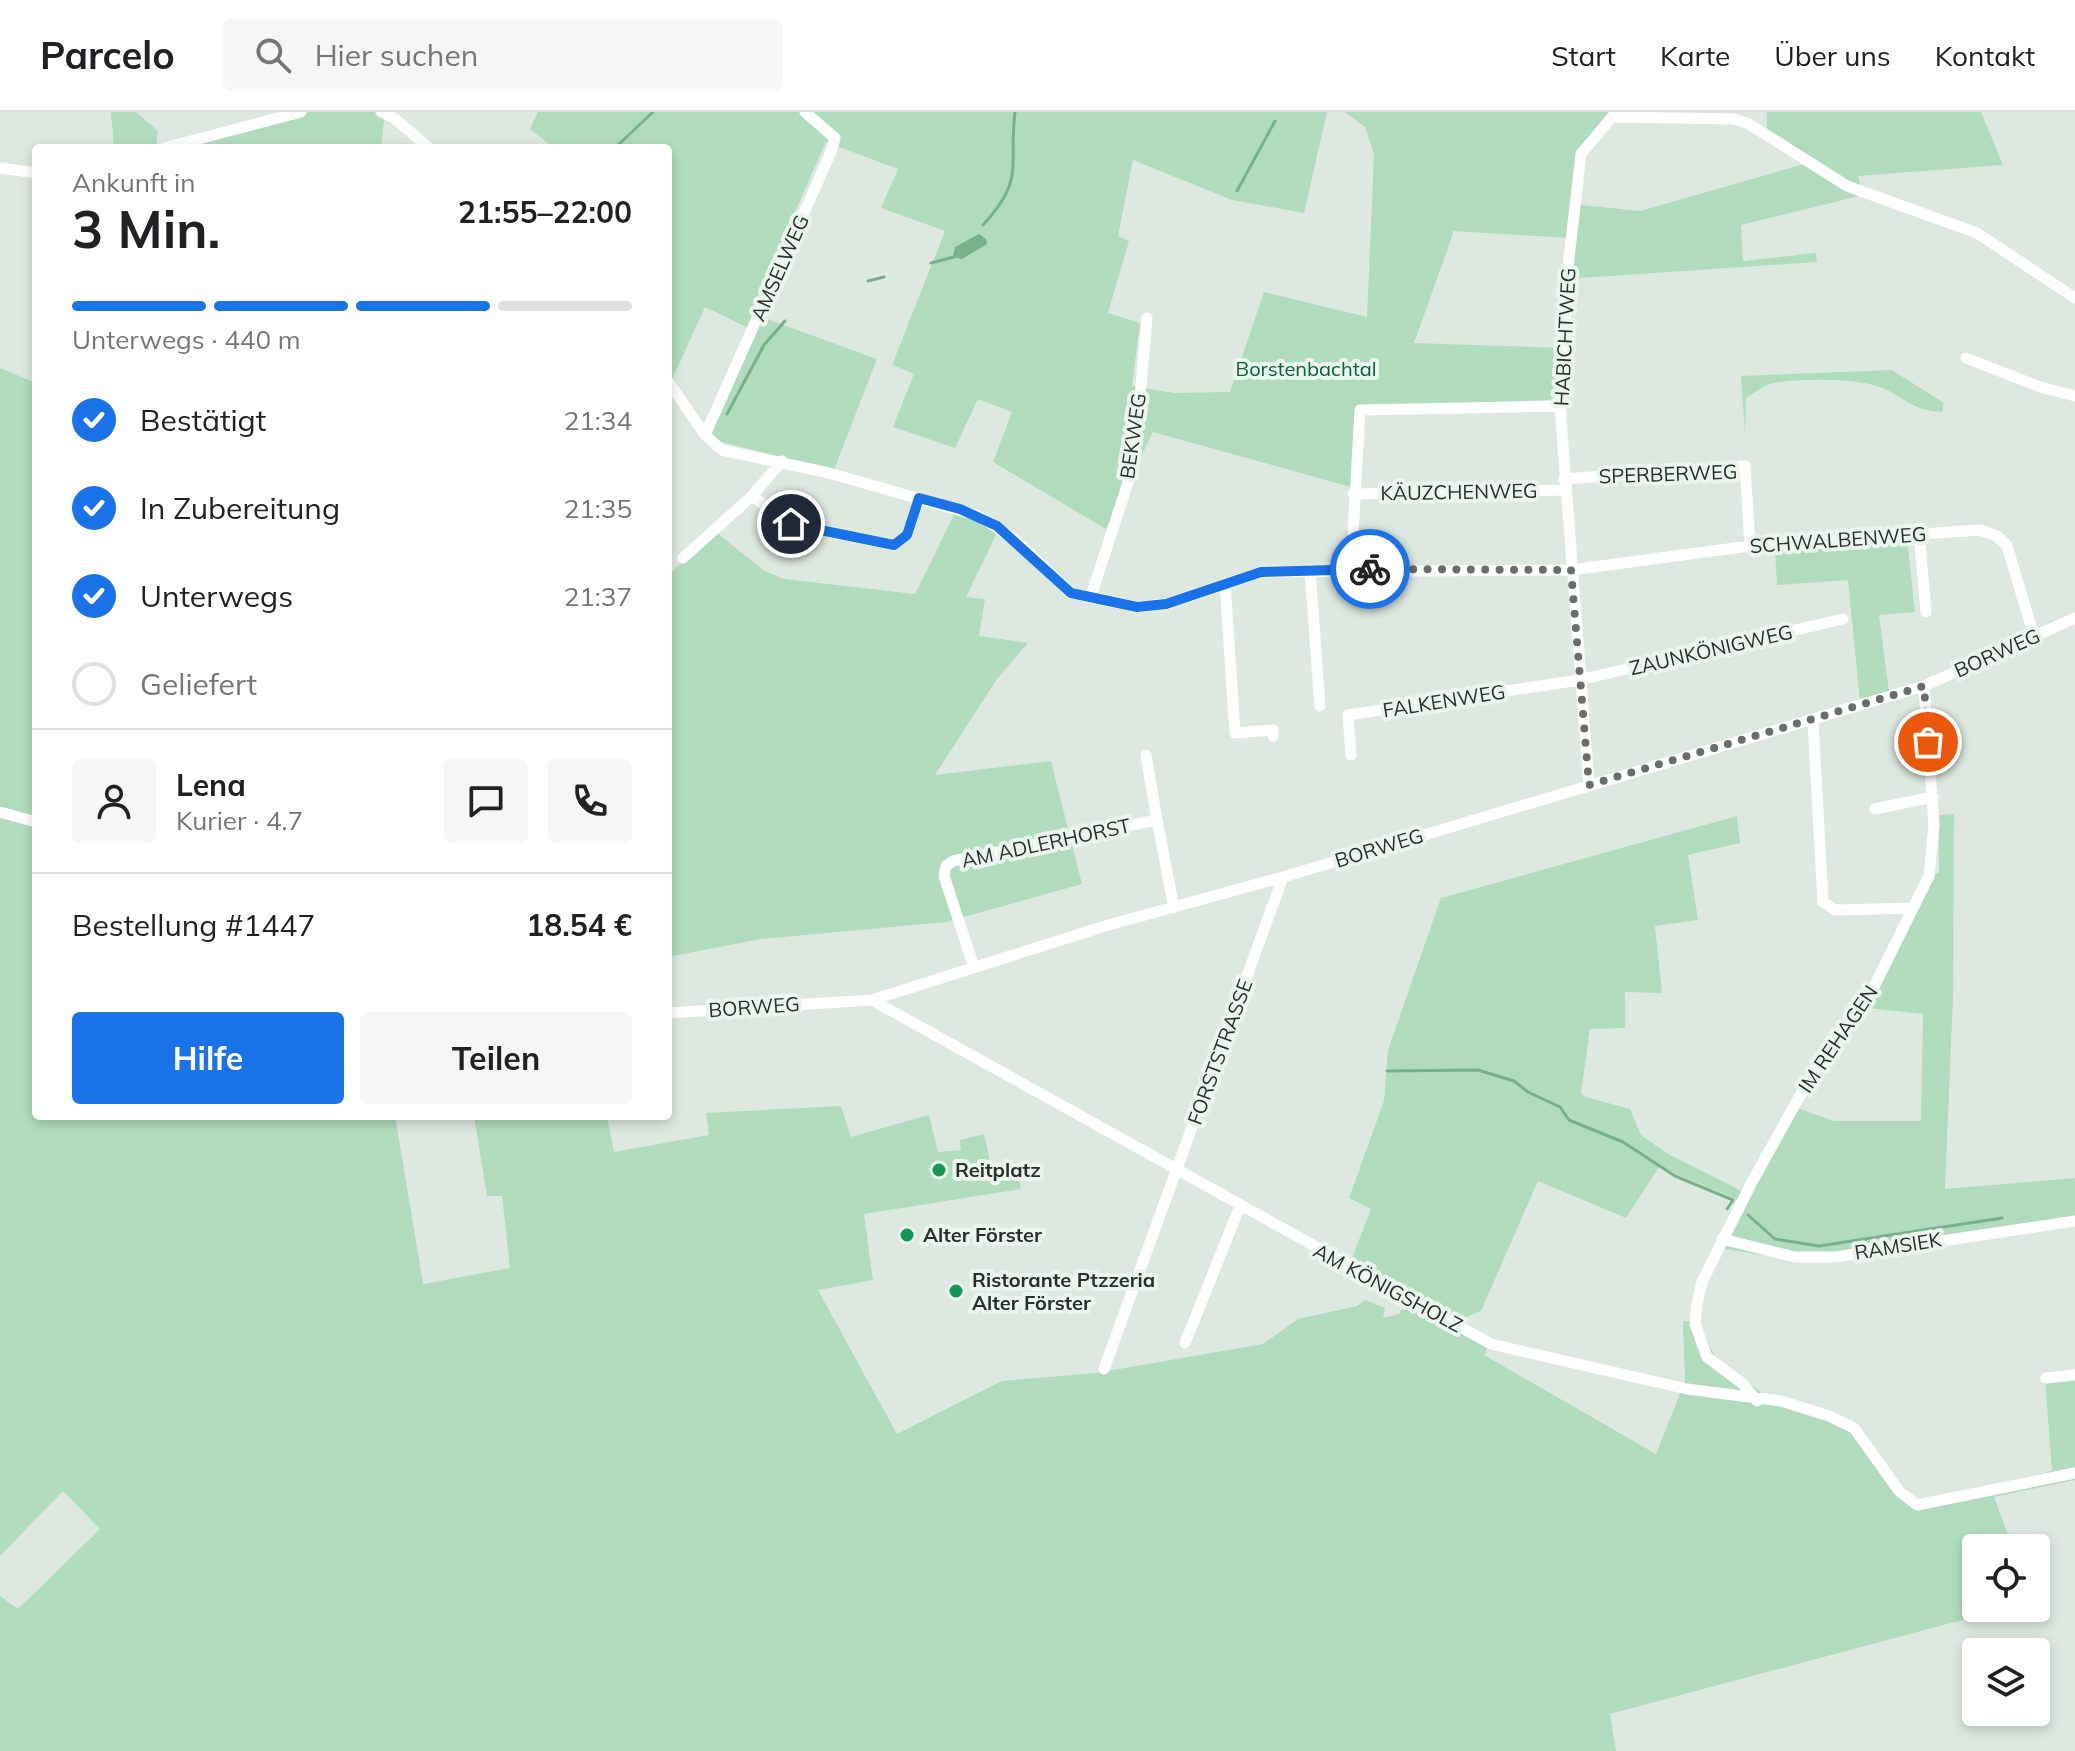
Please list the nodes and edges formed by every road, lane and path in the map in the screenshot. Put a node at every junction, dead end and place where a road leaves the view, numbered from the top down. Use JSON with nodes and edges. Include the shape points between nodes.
{"nodes":[{"id":1,"x":301,"y":112,"type":"edge"},
{"id":2,"x":381,"y":112,"type":"edge"},
{"id":3,"x":805,"y":112,"type":"edge"},
{"id":4,"x":1611,"y":114,"type":"edge"},
{"id":5,"x":179,"y":144,"type":"edge"},
{"id":6,"x":424,"y":144,"type":"edge"},
{"id":7,"x":0,"y":168,"type":"edge"},
{"id":8,"x":32,"y":172,"type":"edge"},
{"id":9,"x":2075,"y":298,"type":"edge"},
{"id":10,"x":1147,"y":318,"type":"dead end"},
{"id":11,"x":1966,"y":358,"type":"dead end"},
{"id":12,"x":672,"y":387,"type":"edge"},
{"id":13,"x":2075,"y":396,"type":"edge"},
{"id":14,"x":1560,"y":406,"type":"junction"},
{"id":15,"x":705,"y":435,"type":"junction"},
{"id":16,"x":782,"y":461,"type":"junction"},
{"id":17,"x":1564,"y":484,"type":"junction"},
{"id":18,"x":1353,"y":494,"type":"junction"},
{"id":19,"x":752,"y":496,"type":"junction"},
{"id":20,"x":919,"y":498,"type":"junction"},
{"id":21,"x":1919,"y":533,"type":"junction"},
{"id":22,"x":1750,"y":546,"type":"junction"},
{"id":23,"x":683,"y":558,"type":"dead end"},
{"id":24,"x":1351,"y":569,"type":"junction"},
{"id":25,"x":1310,"y":570,"type":"junction"},
{"id":26,"x":1571,"y":570,"type":"junction"},
{"id":27,"x":1225,"y":583,"type":"junction"},
{"id":28,"x":1091,"y":596,"type":"junction"},
{"id":29,"x":1926,"y":612,"type":"dead end"},
{"id":30,"x":2075,"y":618,"type":"edge"},
{"id":31,"x":1843,"y":619,"type":"dead end"},
{"id":32,"x":2034,"y":636,"type":"junction"},
{"id":33,"x":1579,"y":680,"type":"junction"},
{"id":34,"x":1924,"y":686,"type":"junction"},
{"id":35,"x":1320,"y":706,"type":"dead end"},
{"id":36,"x":1813,"y":721,"type":"junction"},
{"id":37,"x":1273,"y":736,"type":"dead end"},
{"id":38,"x":1146,"y":755,"type":"dead end"},
{"id":39,"x":1351,"y":755,"type":"dead end"},
{"id":40,"x":1589,"y":785,"type":"junction"},
{"id":41,"x":1933,"y":797,"type":"junction"},
{"id":42,"x":1875,"y":809,"type":"dead end"},
{"id":43,"x":0,"y":812,"type":"edge"},
{"id":44,"x":1157,"y":820,"type":"junction"},
{"id":45,"x":32,"y":821,"type":"edge"},
{"id":46,"x":1283,"y":877,"type":"junction"},
{"id":47,"x":1174,"y":908,"type":"junction"},
{"id":48,"x":1912,"y":908,"type":"junction"},
{"id":49,"x":974,"y":967,"type":"junction"},
{"id":50,"x":872,"y":1000,"type":"junction"},
{"id":51,"x":672,"y":1013,"type":"edge"},
{"id":52,"x":1177,"y":1169,"type":"junction"},
{"id":53,"x":1240,"y":1206,"type":"junction"},
{"id":54,"x":2075,"y":1221,"type":"edge"},
{"id":55,"x":1722,"y":1239,"type":"junction"},
{"id":56,"x":1185,"y":1343,"type":"dead end"},
{"id":57,"x":1104,"y":1369,"type":"dead end"},
{"id":58,"x":2075,"y":1375,"type":"edge"},
{"id":59,"x":2046,"y":1378,"type":"dead end"},
{"id":60,"x":1757,"y":1401,"type":"junction"},
{"id":61,"x":2075,"y":1473,"type":"edge"}],
"edges":[{"from":1,"to":5,"type":"street"},
{"from":2,"to":6,"type":"street"},
{"from":3,"to":15,"type":"street","name":"AMSELWEG","via":[[835,138],[831,152]]},
{"from":4,"to":9,"type":"street","via":[[1749,124],[1847,186],[1977,233]]},
{"from":4,"to":14,"type":"street","name":"HABICHTWEG","via":[[1581,154]]},
{"from":7,"to":8,"type":"street"},
{"from":10,"to":28,"type":"street","name":"BEKWEG","via":[[1134,464]]},
{"from":11,"to":13,"type":"street"},
{"from":12,"to":15,"type":"street"},
{"from":14,"to":17,"type":"street","name":"HABICHTWEG"},
{"from":14,"to":18,"type":"street","via":[[1360,410]]},
{"from":15,"to":16,"type":"street","name":"SCHWALBENWEG","via":[[722,450]]},
{"from":16,"to":19,"type":"street"},
{"from":16,"to":20,"type":"street","name":"SCHWALBENWEG"},
{"from":17,"to":18,"type":"street","name":"KÄUZCHENWEG"},
{"from":17,"to":22,"type":"street","name":"SPERBERWEG","via":[[1745,466]]},
{"from":17,"to":26,"type":"street","name":"HABICHTWEG"},
{"from":18,"to":24,"type":"street"},
{"from":19,"to":20,"type":"street","via":[[791,524],[894,545],[907,535]]},
{"from":19,"to":23,"type":"street"},
{"from":20,"to":28,"type":"street","name":"SCHWALBENWEG","via":[[997,526],[1071,593]]},
{"from":21,"to":22,"type":"street","name":"SCHWALBENWEG"},
{"from":21,"to":29,"type":"street"},
{"from":21,"to":32,"type":"street","name":"SCHWALBENWEG","via":[[1980,530],[1997,536],[2007,546]]},
{"from":22,"to":26,"type":"street","name":"SCHWALBENWEG"},
{"from":24,"to":25,"type":"street","name":"SCHWALBENWEG"},
{"from":24,"to":26,"type":"street","name":"SCHWALBENWEG"},
{"from":25,"to":27,"type":"street","name":"SCHWALBENWEG","via":[[1261,572]]},
{"from":25,"to":35,"type":"street"},
{"from":26,"to":33,"type":"street","name":"HABICHTWEG"},
{"from":27,"to":28,"type":"street","name":"SCHWALBENWEG","via":[[1147,607]]},
{"from":27,"to":37,"type":"street","via":[[1235,733],[1273,730]]},
{"from":30,"to":32,"type":"street","name":"BORWEG"},
{"from":31,"to":33,"type":"street","name":"ZAUNKÖNIGWEG"},
{"from":32,"to":34,"type":"street","name":"BORWEG"},
{"from":33,"to":39,"type":"street","name":"FALKENWEG","via":[[1348,715]]},
{"from":33,"to":40,"type":"street","name":"HABICHTWEG"},
{"from":34,"to":36,"type":"street","name":"BORWEG"},
{"from":34,"to":41,"type":"street","name":"IM REHAGEN"},
{"from":36,"to":40,"type":"street","name":"BORWEG"},
{"from":36,"to":48,"type":"street","via":[[1823,902],[1835,910]]},
{"from":38,"to":44,"type":"street","name":"AM ADLERHORST"},
{"from":40,"to":46,"type":"street","name":"BORWEG"},
{"from":41,"to":42,"type":"street"},
{"from":41,"to":48,"type":"street","name":"IM REHAGEN","via":[[1929,876]]},
{"from":43,"to":45,"type":"street"},
{"from":44,"to":47,"type":"street","name":"AM ADLERHORST"},
{"from":44,"to":49,"type":"street","name":"AM ADLERHORST","via":[[946,866],[944,876]]},
{"from":46,"to":47,"type":"street","name":"BORWEG"},
{"from":46,"to":52,"type":"street","name":"FORSTSTRASSE"},
{"from":47,"to":49,"type":"street","name":"BORWEG"},
{"from":48,"to":55,"type":"street","name":"IM REHAGEN","via":[[1864,1007],[1822,1056]]},
{"from":49,"to":50,"type":"street","name":"BORWEG"},
{"from":50,"to":51,"type":"street","name":"BORWEG"},
{"from":50,"to":52,"type":"street","name":"AM KÖNIGSHOLZ"},
{"from":52,"to":53,"type":"street","name":"AM KÖNIGSHOLZ"},
{"from":52,"to":57,"type":"street","name":"FORSTSTRASSE"},
{"from":53,"to":56,"type":"street"},
{"from":53,"to":60,"type":"street","name":"AM KÖNIGSHOLZ","via":[[1491,1344]]},
{"from":54,"to":55,"type":"street","name":"RAMSIEK","via":[[1835,1257],[1795,1257]]},
{"from":55,"to":60,"type":"street","name":"IM REHAGEN","via":[[1702,1282],[1698,1338],[1707,1357]]},
{"from":58,"to":59,"type":"street"},
{"from":60,"to":61,"type":"street","name":"AM KÖNIGSHOLZ","via":[[1781,1401],[1854,1428],[1899,1491],[1917,1505]]}]}
